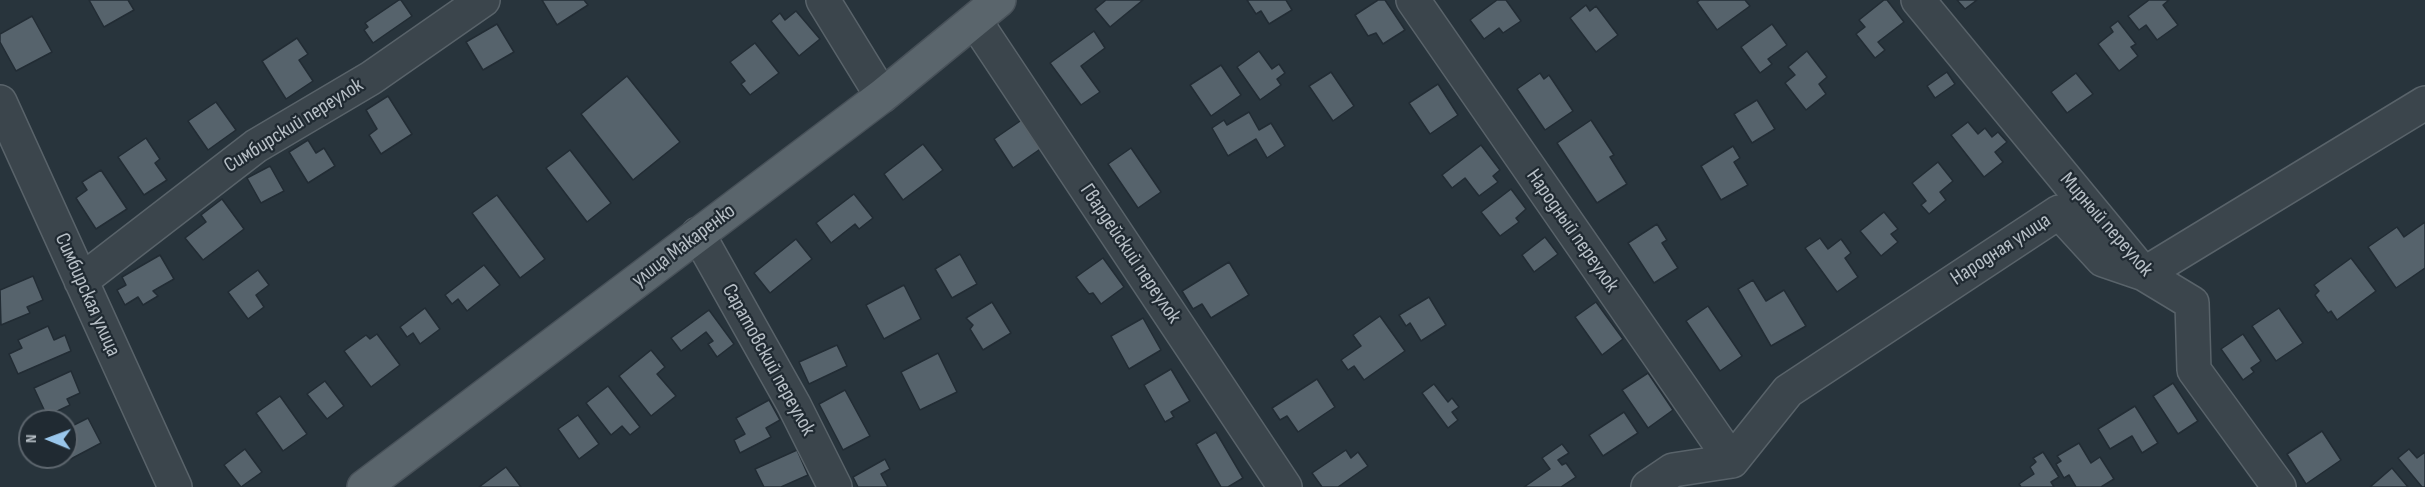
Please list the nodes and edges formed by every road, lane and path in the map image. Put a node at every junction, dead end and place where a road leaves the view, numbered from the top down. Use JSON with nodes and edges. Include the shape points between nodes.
{"nodes":[{"id":1,"x":483,"y":0,"type":"edge"},
{"id":2,"x":823,"y":0,"type":"edge"},
{"id":3,"x":1413,"y":0,"type":"edge"},
{"id":4,"x":1918,"y":0,"type":"edge"},
{"id":5,"x":987,"y":11,"type":"edge"},
{"id":6,"x":882,"y":96,"type":"junction"},
{"id":7,"x":0,"y":102,"type":"edge"},
{"id":8,"x":2425,"y":103,"type":"edge"},
{"id":9,"x":698,"y":234,"type":"junction"},
{"id":10,"x":2144,"y":274,"type":"junction"},
{"id":11,"x":81,"y":281,"type":"junction"},
{"id":12,"x":1732,"y":461,"type":"junction"},
{"id":13,"x":1276,"y":484,"type":"edge"},
{"id":14,"x":175,"y":487,"type":"edge"},
{"id":15,"x":364,"y":487,"type":"edge"},
{"id":16,"x":835,"y":487,"type":"edge"},
{"id":17,"x":1648,"y":487,"type":"edge"},
{"id":18,"x":2279,"y":487,"type":"edge"}],
"edges":[{"from":1,"to":11,"type":"street","name":"Симбирский переулок","via":[[371,78],[255,146]]},
{"from":2,"to":6,"type":"street"},
{"from":3,"to":12,"type":"street","name":"Народный переулок"},
{"from":4,"to":10,"type":"street","name":"Мирный переулок"},
{"from":5,"to":6,"type":"main road","name":"улица Макаренко"},
{"from":5,"to":13,"type":"street","name":"Гвардейский переулок"},
{"from":6,"to":9,"type":"main road","name":"улица Макаренко"},
{"from":7,"to":11,"type":"street","name":"Симбирская улица"},
{"from":8,"to":10,"type":"street"},
{"from":9,"to":15,"type":"main road","name":"улица Макаренко"},
{"from":9,"to":16,"type":"street","name":"Саратовский переулок"},
{"from":10,"to":12,"type":"street","name":"Народная улица","via":[[2103,260],[2059,212],[1788,391]]},
{"from":10,"to":18,"type":"street","name":"Мирный переулок","via":[[2192,303],[2194,370]]},
{"from":11,"to":14,"type":"street","name":"Симбирская улица"},
{"from":12,"to":17,"type":"street","via":[[1673,470]]}]}
